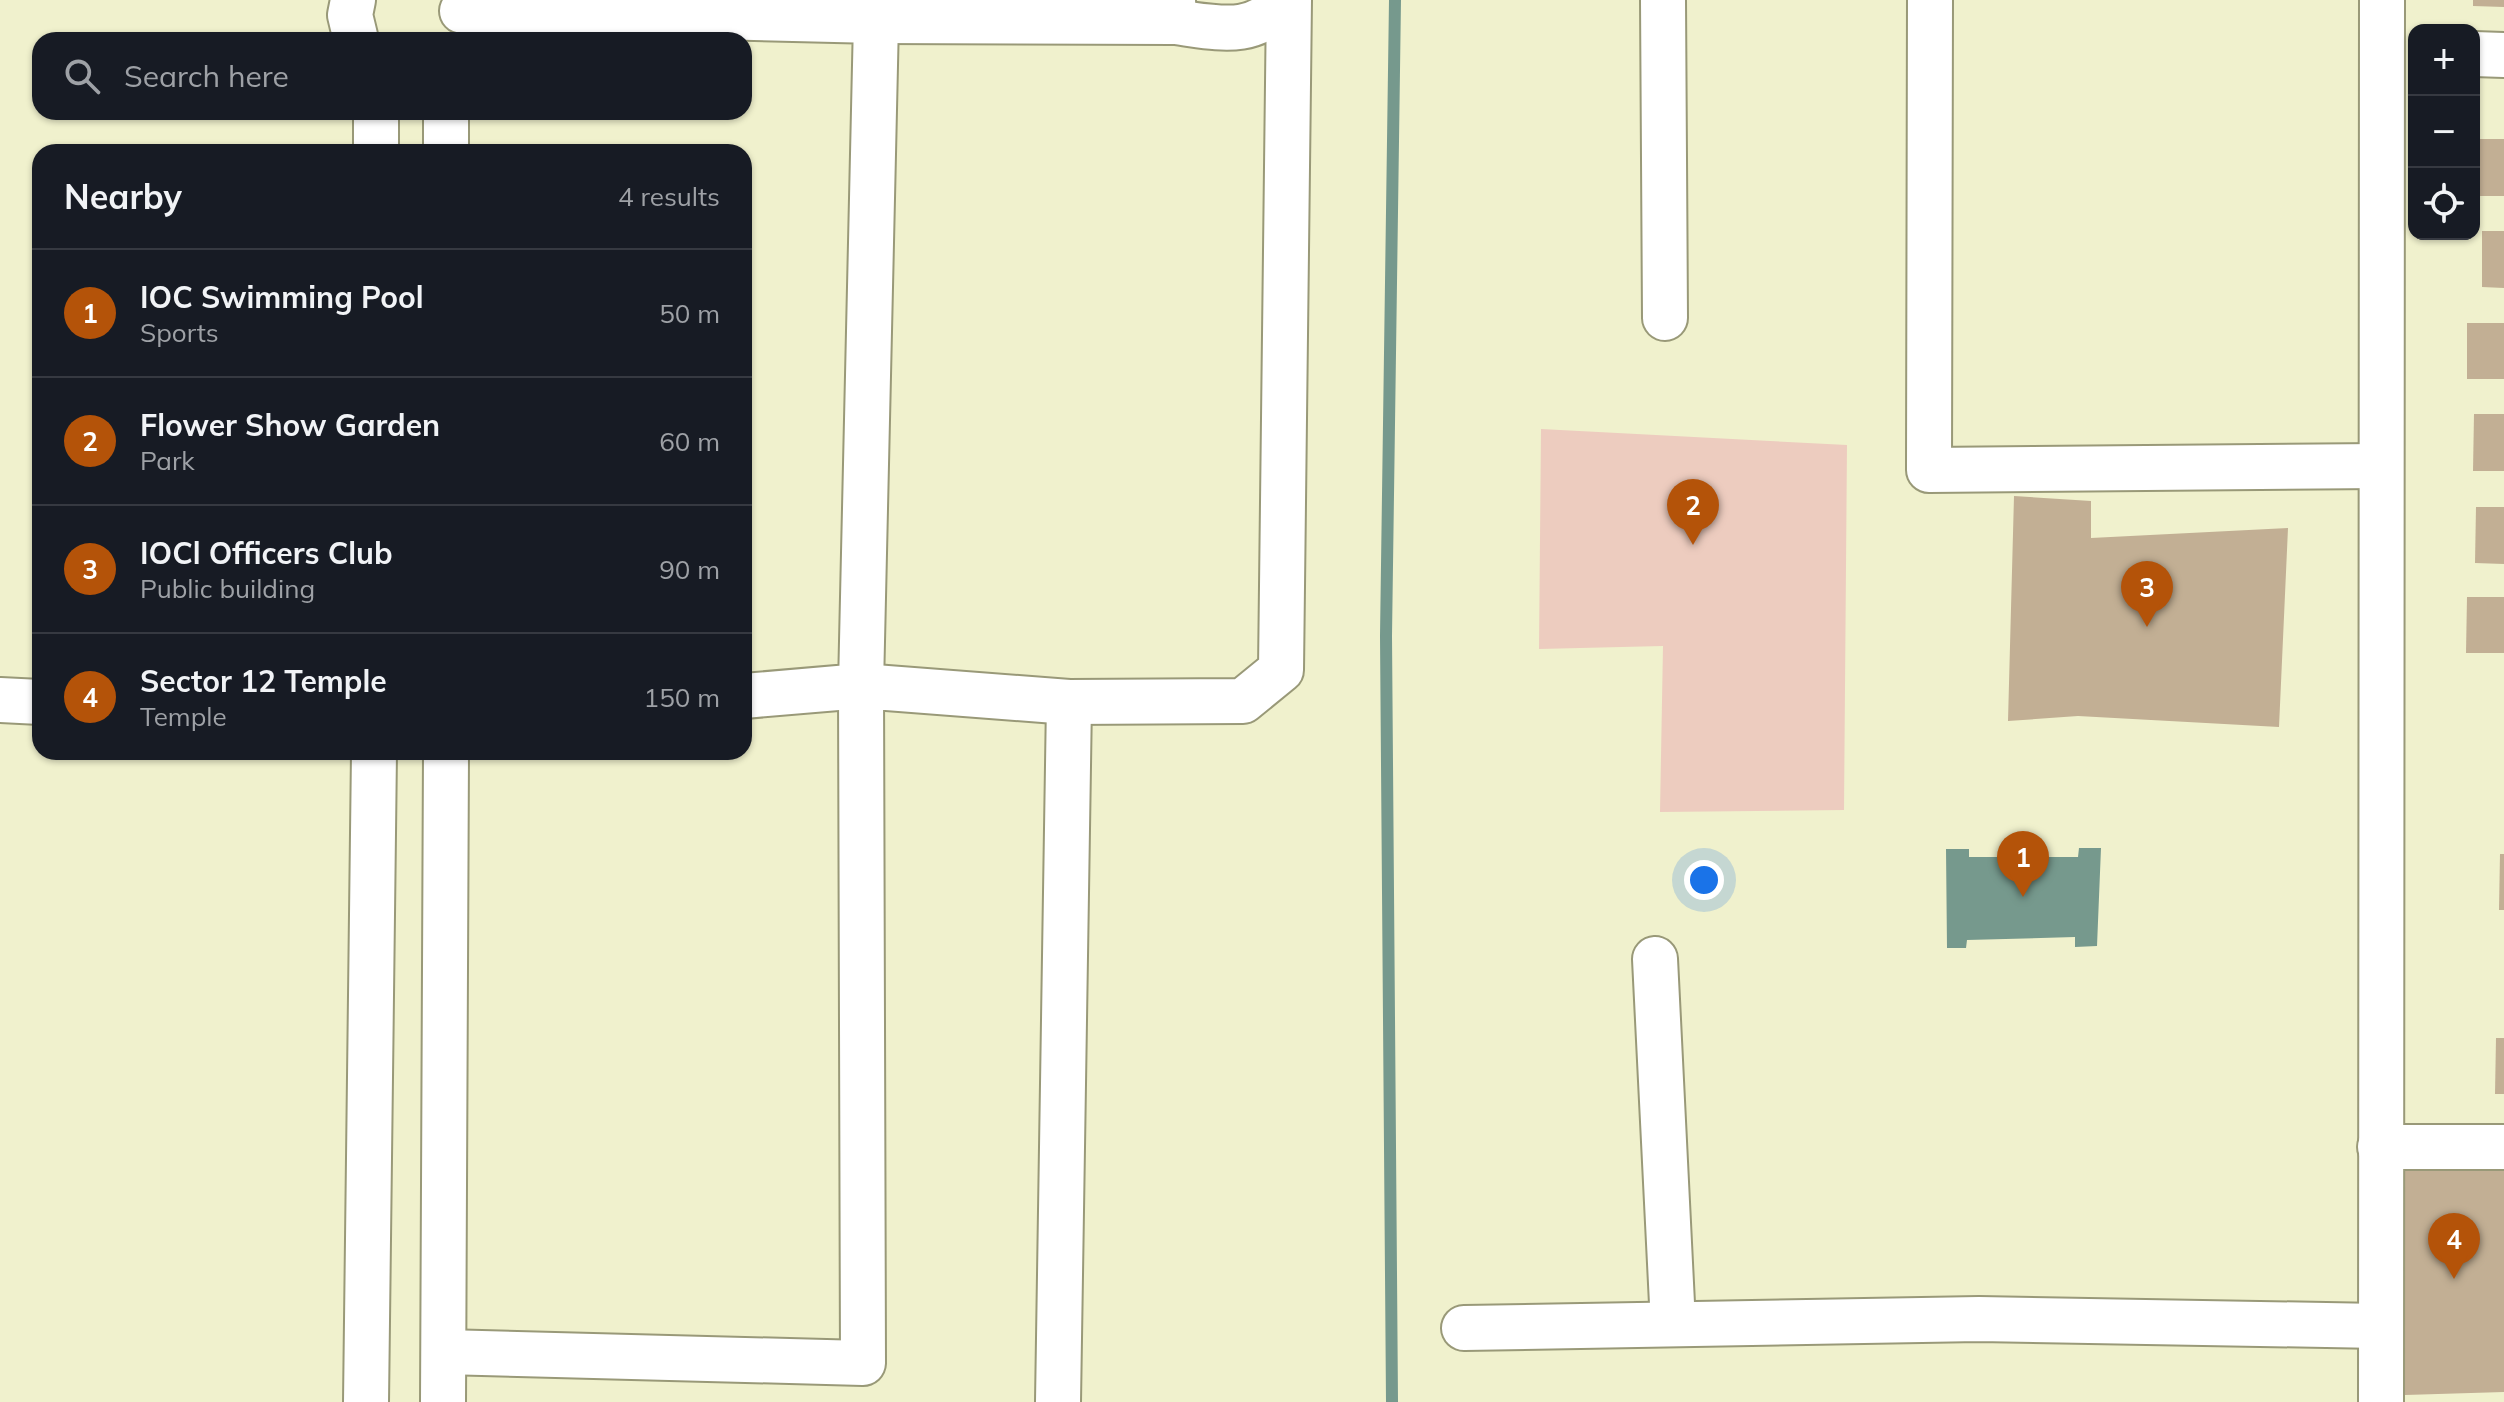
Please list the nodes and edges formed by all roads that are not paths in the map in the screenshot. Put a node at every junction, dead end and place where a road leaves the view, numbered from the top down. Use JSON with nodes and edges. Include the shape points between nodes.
{"nodes":[{"id":1,"x":353,"y":0,"type":"edge"},
{"id":2,"x":1286,"y":0,"type":"edge"},
{"id":3,"x":1663,"y":0,"type":"edge"},
{"id":4,"x":1930,"y":0,"type":"edge"},
{"id":5,"x":2382,"y":0,"type":"edge"},
{"id":6,"x":1174,"y":11,"type":"edge"},
{"id":7,"x":459,"y":17,"type":"edge"},
{"id":8,"x":876,"y":21,"type":"junction"},
{"id":9,"x":354,"y":32,"type":"edge"},
{"id":10,"x":2398,"y":52,"type":"edge"},
{"id":11,"x":2480,"y":54,"type":"edge"},
{"id":12,"x":2504,"y":55,"type":"edge"},
{"id":13,"x":376,"y":120,"type":"edge"},
{"id":14,"x":446,"y":120,"type":"edge"},
{"id":15,"x":376,"y":144,"type":"edge"},
{"id":16,"x":446,"y":144,"type":"edge"},
{"id":17,"x":1665,"y":318,"type":"dead end"},
{"id":18,"x":2381,"y":466,"type":"junction"},
{"id":19,"x":861,"y":686,"type":"junction"},
{"id":20,"x":752,"y":695,"type":"edge"},
{"id":21,"x":0,"y":700,"type":"edge"},
{"id":22,"x":32,"y":702,"type":"edge"},
{"id":23,"x":1069,"y":702,"type":"junction"},
{"id":24,"x":374,"y":760,"type":"edge"},
{"id":25,"x":446,"y":760,"type":"edge"},
{"id":26,"x":1655,"y":959,"type":"dead end"},
{"id":27,"x":2380,"y":1147,"type":"junction"},
{"id":28,"x":2504,"y":1147,"type":"edge"},
{"id":29,"x":1673,"y":1324,"type":"junction"},
{"id":30,"x":2380,"y":1326,"type":"junction"},
{"id":31,"x":1464,"y":1328,"type":"dead end"},
{"id":32,"x":444,"y":1352,"type":"junction"},
{"id":33,"x":366,"y":1402,"type":"edge"},
{"id":34,"x":443,"y":1402,"type":"edge"},
{"id":35,"x":1058,"y":1402,"type":"edge"},
{"id":36,"x":2381,"y":1402,"type":"edge"}],
"edges":[{"from":1,"to":9,"type":"street"},
{"from":2,"to":6,"type":"street","via":[[1264,19],[1239,29]]},
{"from":2,"to":23,"type":"street","via":[[1281,670],[1243,701]]},
{"from":3,"to":17,"type":"street"},
{"from":4,"to":18,"type":"street","via":[[1929,470]]},
{"from":5,"to":10,"type":"street"},
{"from":6,"to":8,"type":"street"},
{"from":7,"to":8,"type":"street"},
{"from":8,"to":19,"type":"street"},
{"from":10,"to":18,"type":"street"},
{"from":11,"to":12,"type":"street"},
{"from":13,"to":15,"type":"street"},
{"from":14,"to":16,"type":"street"},
{"from":18,"to":27,"type":"street"},
{"from":19,"to":20,"type":"street"},
{"from":19,"to":23,"type":"street"},
{"from":19,"to":32,"type":"street","via":[[863,1363]]},
{"from":21,"to":22,"type":"street"},
{"from":23,"to":35,"type":"street"},
{"from":24,"to":33,"type":"street"},
{"from":25,"to":32,"type":"street"},
{"from":26,"to":29,"type":"street"},
{"from":27,"to":28,"type":"street"},
{"from":27,"to":30,"type":"street"},
{"from":29,"to":30,"type":"street","via":[[1979,1319]]},
{"from":29,"to":31,"type":"street"},
{"from":30,"to":36,"type":"street"},
{"from":32,"to":34,"type":"street"}]}
